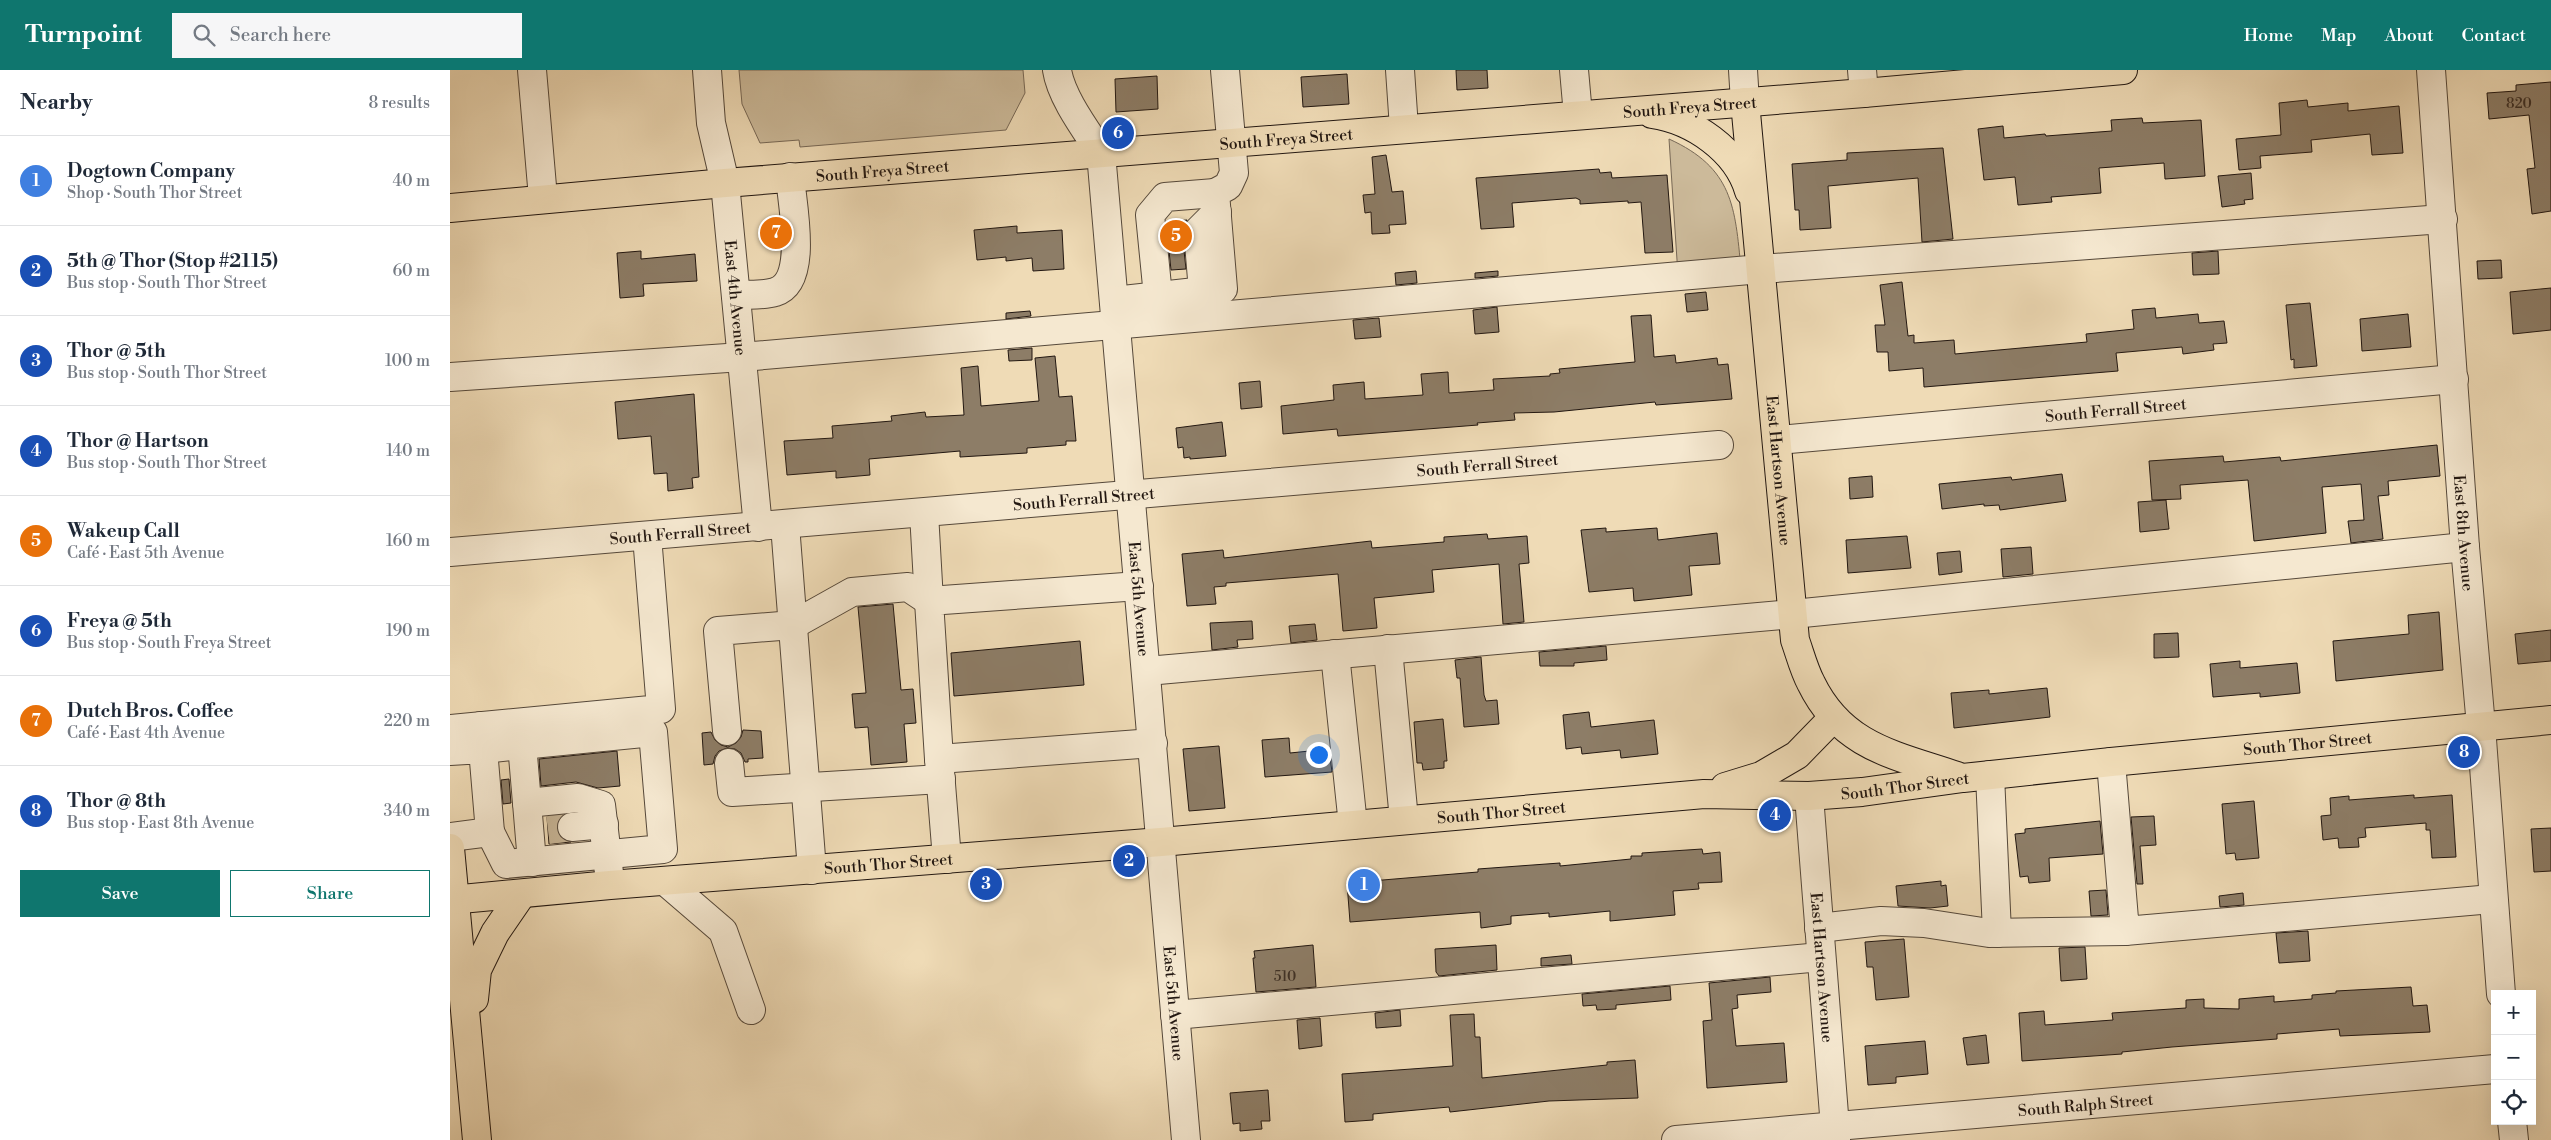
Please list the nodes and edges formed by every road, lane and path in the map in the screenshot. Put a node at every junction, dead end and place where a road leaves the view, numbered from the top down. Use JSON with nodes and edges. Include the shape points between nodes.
{"nodes":[{"id":1,"x":532,"y":70,"type":"edge"},
{"id":2,"x":707,"y":70,"type":"edge"},
{"id":3,"x":1057,"y":70,"type":"edge"},
{"id":4,"x":1225,"y":70,"type":"edge"},
{"id":5,"x":1400,"y":70,"type":"edge"},
{"id":6,"x":1574,"y":70,"type":"edge"},
{"id":7,"x":1743,"y":70,"type":"edge"},
{"id":8,"x":2123,"y":70,"type":"edge"},
{"id":9,"x":2431,"y":70,"type":"edge"},
{"id":10,"x":1863,"y":82,"type":"edge"},
{"id":11,"x":1745,"y":102,"type":"junction"},
{"id":12,"x":1621,"y":112,"type":"junction"},
{"id":13,"x":1578,"y":115,"type":"junction"},
{"id":14,"x":1404,"y":128,"type":"junction"},
{"id":15,"x":1231,"y":142,"type":"junction"},
{"id":16,"x":1101,"y":153,"type":"junction"},
{"id":17,"x":790,"y":178,"type":"junction"},
{"id":18,"x":725,"y":183,"type":"junction"},
{"id":19,"x":543,"y":198,"type":"junction"},
{"id":20,"x":1216,"y":203,"type":"junction"},
{"id":21,"x":450,"y":208,"type":"edge"},
{"id":22,"x":1756,"y":219,"type":"junction"},
{"id":23,"x":2443,"y":219,"type":"junction"},
{"id":24,"x":1761,"y":269,"type":"junction"},
{"id":25,"x":736,"y":295,"type":"junction"},
{"id":26,"x":1158,"y":296,"type":"junction"},
{"id":27,"x":1115,"y":313,"type":"junction"},
{"id":28,"x":742,"y":357,"type":"junction"},
{"id":29,"x":450,"y":377,"type":"edge"},
{"id":30,"x":2454,"y":380,"type":"junction"},
{"id":31,"x":1778,"y":440,"type":"junction"},
{"id":32,"x":1719,"y":445,"type":"dead end"},
{"id":33,"x":1131,"y":496,"type":"junction"},
{"id":34,"x":924,"y":513,"type":"junction"},
{"id":35,"x":784,"y":525,"type":"junction"},
{"id":36,"x":758,"y":527,"type":"junction"},
{"id":37,"x":647,"y":536,"type":"junction"},
{"id":38,"x":2465,"y":547,"type":"junction"},
{"id":39,"x":450,"y":552,"type":"edge"},
{"id":40,"x":1139,"y":586,"type":"junction"},
{"id":41,"x":929,"y":601,"type":"junction"},
{"id":42,"x":1793,"y":614,"type":"junction"},
{"id":43,"x":792,"y":625,"type":"junction"},
{"id":44,"x":1388,"y":649,"type":"junction"},
{"id":45,"x":1335,"y":654,"type":"junction"},
{"id":46,"x":1147,"y":671,"type":"junction"},
{"id":47,"x":1833,"y":718,"type":"junction"},
{"id":48,"x":657,"y":720,"type":"junction"},
{"id":49,"x":2551,"y":720,"type":"edge"},
{"id":50,"x":2481,"y":726,"type":"junction"},
{"id":51,"x":450,"y":729,"type":"edge"},
{"id":52,"x":727,"y":731,"type":"dead end"},
{"id":53,"x":482,"y":737,"type":"junction"},
{"id":54,"x":1153,"y":743,"type":"junction"},
{"id":55,"x":522,"y":744,"type":"junction"},
{"id":56,"x":450,"y":751,"type":"edge"},
{"id":57,"x":2111,"y":762,"type":"junction"},
{"id":58,"x":729,"y":763,"type":"dead end"},
{"id":59,"x":940,"y":769,"type":"junction"},
{"id":60,"x":1990,"y":775,"type":"junction"},
{"id":61,"x":1963,"y":778,"type":"junction"},
{"id":62,"x":806,"y":788,"type":"junction"},
{"id":63,"x":1704,"y":794,"type":"junction"},
{"id":64,"x":1809,"y":796,"type":"junction"},
{"id":65,"x":527,"y":803,"type":"junction"},
{"id":66,"x":1404,"y":820,"type":"junction"},
{"id":67,"x":604,"y":824,"type":"junction"},
{"id":68,"x":1353,"y":825,"type":"junction"},
{"id":69,"x":550,"y":830,"type":"junction"},
{"id":70,"x":490,"y":832,"type":"junction"},
{"id":71,"x":450,"y":837,"type":"edge"},
{"id":72,"x":1161,"y":842,"type":"junction"},
{"id":73,"x":450,"y":848,"type":"edge"},
{"id":74,"x":607,"y":856,"type":"junction"},
{"id":75,"x":947,"y":859,"type":"junction"},
{"id":76,"x":519,"y":863,"type":"junction"},
{"id":77,"x":812,"y":870,"type":"junction"},
{"id":78,"x":666,"y":882,"type":"junction"},
{"id":79,"x":610,"y":885,"type":"junction"},
{"id":80,"x":515,"y":895,"type":"junction"},
{"id":81,"x":2492,"y":899,"type":"junction"},
{"id":82,"x":452,"y":900,"type":"edge"},
{"id":83,"x":1819,"y":928,"type":"junction"},
{"id":84,"x":2125,"y":931,"type":"junction"},
{"id":85,"x":1997,"y":933,"type":"junction"},
{"id":86,"x":1821,"y":957,"type":"junction"},
{"id":87,"x":2501,"y":990,"type":"edge"},
{"id":88,"x":751,"y":1010,"type":"dead end"},
{"id":89,"x":1176,"y":1015,"type":"junction"},
{"id":90,"x":469,"y":1052,"type":"junction"},
{"id":91,"x":2491,"y":1069,"type":"edge"},
{"id":92,"x":2512,"y":1125,"type":"edge"},
{"id":93,"x":1835,"y":1134,"type":"edge"},
{"id":94,"x":477,"y":1140,"type":"edge"},
{"id":95,"x":1186,"y":1140,"type":"edge"},
{"id":96,"x":1676,"y":1140,"type":"edge"},
{"id":97,"x":2514,"y":1140,"type":"edge"}],
"edges":[{"from":1,"to":19,"type":"street"},
{"from":2,"to":18,"type":"street","name":"East 4th Avenue","via":[[711,123]]},
{"from":3,"to":16,"type":"street","name":"East 5th Avenue","via":[[1077,116]]},
{"from":4,"to":15,"type":"street"},
{"from":5,"to":14,"type":"street"},
{"from":6,"to":13,"type":"street"},
{"from":7,"to":11,"type":"street","name":"East Hartson Avenue"},
{"from":8,"to":10,"type":"main road","name":"South Freya Street"},
{"from":9,"to":23,"type":"street","name":"East 8th Avenue"},
{"from":10,"to":11,"type":"main road","name":"South Freya Street"},
{"from":11,"to":12,"type":"main road","name":"South Freya Street"},
{"from":11,"to":22,"type":"main road","name":"East Hartson Avenue"},
{"from":12,"to":13,"type":"main road","name":"South Freya Street"},
{"from":12,"to":22,"type":"main road","via":[[1656,115],[1686,125],[1707,137],[1738,166]]},
{"from":13,"to":14,"type":"main road","name":"South Freya Street"},
{"from":14,"to":15,"type":"main road","name":"South Freya Street"},
{"from":15,"to":16,"type":"main road","name":"South Freya Street"},
{"from":15,"to":20,"type":"street","via":[[1234,173]]},
{"from":16,"to":17,"type":"main road","name":"South Freya Street"},
{"from":16,"to":27,"type":"street","name":"East 5th Avenue"},
{"from":17,"to":18,"type":"main road","name":"South Freya Street"},
{"from":17,"to":25,"type":"street","via":[[797,256],[789,283],[775,292]]},
{"from":18,"to":19,"type":"main road","name":"South Freya Street"},
{"from":18,"to":25,"type":"street","name":"East 4th Avenue"},
{"from":19,"to":21,"type":"main road","name":"South Freya Street"},
{"from":20,"to":26,"type":"street","via":[[1223,289]]},
{"from":20,"to":26,"type":"street","via":[[1164,197],[1150,215]]},
{"from":22,"to":24,"type":"main road","name":"East Hartson Avenue"},
{"from":23,"to":24,"type":"street"},
{"from":23,"to":30,"type":"street","name":"East 8th Avenue"},
{"from":24,"to":27,"type":"street"},
{"from":24,"to":31,"type":"main road","name":"East Hartson Avenue"},
{"from":25,"to":28,"type":"street","name":"East 4th Avenue"},
{"from":26,"to":27,"type":"street"},
{"from":27,"to":28,"type":"street"},
{"from":27,"to":33,"type":"street","name":"East 5th Avenue"},
{"from":28,"to":29,"type":"street"},
{"from":28,"to":36,"type":"street","name":"East 4th Avenue"},
{"from":30,"to":31,"type":"street","name":"South Ferrall Street"},
{"from":30,"to":38,"type":"street","name":"East 8th Avenue"},
{"from":31,"to":42,"type":"main road","name":"East Hartson Avenue"},
{"from":32,"to":33,"type":"street","name":"South Ferrall Street"},
{"from":33,"to":34,"type":"street","name":"South Ferrall Street"},
{"from":33,"to":40,"type":"street","name":"East 5th Avenue"},
{"from":34,"to":35,"type":"street","name":"South Ferrall Street"},
{"from":34,"to":41,"type":"street"},
{"from":35,"to":36,"type":"street","name":"South Ferrall Street"},
{"from":35,"to":43,"type":"street"},
{"from":36,"to":37,"type":"street","name":"South Ferrall Street"},
{"from":37,"to":39,"type":"street","name":"South Ferrall Street"},
{"from":37,"to":48,"type":"street"},
{"from":38,"to":42,"type":"street"},
{"from":38,"to":50,"type":"street","name":"East 8th Avenue"},
{"from":40,"to":41,"type":"street"},
{"from":40,"to":46,"type":"street","name":"East 5th Avenue"},
{"from":41,"to":43,"type":"street","via":[[908,587],[852,592]]},
{"from":41,"to":59,"type":"street"},
{"from":42,"to":44,"type":"street"},
{"from":42,"to":47,"type":"main road","name":"East Hartson Avenue","via":[[1796,640],[1810,683]]},
{"from":43,"to":52,"type":"street","via":[[718,631]]},
{"from":43,"to":62,"type":"street"},
{"from":44,"to":45,"type":"street"},
{"from":44,"to":66,"type":"street"},
{"from":45,"to":46,"type":"street"},
{"from":45,"to":68,"type":"street"},
{"from":46,"to":54,"type":"street","name":"East 5th Avenue"},
{"from":47,"to":61,"type":"main road","name":"East Hartson Avenue","via":[[1861,741]]},
{"from":47,"to":63,"type":"main road","via":[[1797,755],[1761,776]]},
{"from":48,"to":53,"type":"street"},
{"from":48,"to":55,"type":"street"},
{"from":48,"to":74,"type":"street","via":[[663,849]]},
{"from":49,"to":50,"type":"main road","name":"South Thor Street"},
{"from":50,"to":57,"type":"main road","name":"South Thor Street"},
{"from":50,"to":81,"type":"street","name":"East 8th Avenue"},
{"from":51,"to":53,"type":"street"},
{"from":53,"to":55,"type":"street"},
{"from":53,"to":56,"type":"street"},
{"from":53,"to":70,"type":"street"},
{"from":54,"to":59,"type":"street"},
{"from":54,"to":72,"type":"street","name":"East 5th Avenue"},
{"from":55,"to":65,"type":"street"},
{"from":57,"to":60,"type":"main road","name":"South Thor Street"},
{"from":57,"to":84,"type":"street"},
{"from":58,"to":62,"type":"street","via":[[732,792]]},
{"from":59,"to":62,"type":"street"},
{"from":59,"to":75,"type":"street"},
{"from":60,"to":61,"type":"main road","name":"South Thor Street"},
{"from":60,"to":85,"type":"street"},
{"from":61,"to":64,"type":"main road","name":"South Thor Street"},
{"from":62,"to":77,"type":"street"},
{"from":63,"to":64,"type":"main road","name":"South Thor Street"},
{"from":63,"to":66,"type":"main road","name":"South Thor Street"},
{"from":64,"to":83,"type":"street","name":"East Hartson Avenue"},
{"from":65,"to":67,"type":"street","via":[[578,798],[601,805]]},
{"from":65,"to":69,"type":"street"},
{"from":66,"to":68,"type":"main road","name":"South Thor Street"},
{"from":67,"to":69,"type":"street"},
{"from":67,"to":74,"type":"street"},
{"from":68,"to":72,"type":"main road","name":"South Thor Street"},
{"from":69,"to":76,"type":"street"},
{"from":70,"to":71,"type":"street"},
{"from":70,"to":76,"type":"street"},
{"from":72,"to":75,"type":"main road","name":"South Thor Street"},
{"from":72,"to":89,"type":"street","name":"East 5th Avenue"},
{"from":73,"to":82,"type":"main road"},
{"from":74,"to":76,"type":"street"},
{"from":74,"to":79,"type":"street"},
{"from":75,"to":77,"type":"main road","name":"South Thor Street"},
{"from":76,"to":80,"type":"street"},
{"from":77,"to":78,"type":"main road","name":"South Thor Street"},
{"from":78,"to":79,"type":"main road","name":"South Thor Street"},
{"from":78,"to":88,"type":"street","via":[[723,931]]},
{"from":79,"to":80,"type":"main road","name":"South Thor Street"},
{"from":80,"to":82,"type":"main road","name":"South Thor Street"},
{"from":80,"to":90,"type":"main road","via":[[477,970]]},
{"from":81,"to":84,"type":"street"},
{"from":81,"to":87,"type":"street","name":"East 8th Avenue"},
{"from":82,"to":90,"type":"main road"},
{"from":83,"to":85,"type":"street","via":[[1881,921]]},
{"from":83,"to":86,"type":"street","name":"East Hartson Avenue"},
{"from":84,"to":85,"type":"street"},
{"from":86,"to":89,"type":"street"},
{"from":86,"to":93,"type":"street","name":"East Hartson Avenue"},
{"from":89,"to":95,"type":"street","name":"East 5th Avenue"},
{"from":90,"to":94,"type":"main road"},
{"from":91,"to":93,"type":"street","name":"South Ralph Street"},
{"from":92,"to":97,"type":"street"},
{"from":93,"to":96,"type":"street","name":"South Ralph Street"}]}
